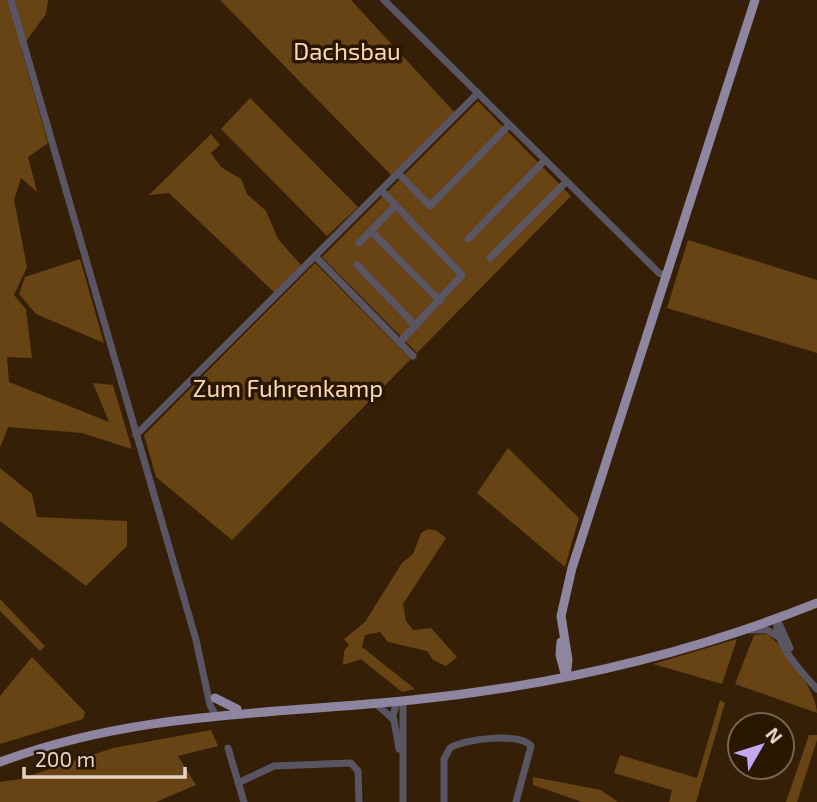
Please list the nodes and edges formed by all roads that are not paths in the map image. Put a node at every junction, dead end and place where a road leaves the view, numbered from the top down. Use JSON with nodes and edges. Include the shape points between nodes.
{"nodes":[{"id":1,"x":11,"y":0,"type":"edge"},
{"id":2,"x":384,"y":0,"type":"edge"},
{"id":3,"x":755,"y":0,"type":"edge"},
{"id":4,"x":478,"y":93,"type":"junction"},
{"id":5,"x":509,"y":125,"type":"junction"},
{"id":6,"x":545,"y":160,"type":"junction"},
{"id":7,"x":398,"y":173,"type":"junction"},
{"id":8,"x":566,"y":182,"type":"junction"},
{"id":9,"x":381,"y":191,"type":"junction"},
{"id":10,"x":395,"y":206,"type":"junction"},
{"id":11,"x":371,"y":231,"type":"junction"},
{"id":12,"x":468,"y":239,"type":"dead end"},
{"id":13,"x":359,"y":243,"type":"dead end"},
{"id":14,"x":315,"y":256,"type":"junction"},
{"id":15,"x":490,"y":258,"type":"dead end"},
{"id":16,"x":357,"y":265,"type":"dead end"},
{"id":17,"x":667,"y":276,"type":"junction"},
{"id":18,"x":440,"y":301,"type":"junction"},
{"id":19,"x":416,"y":326,"type":"junction"},
{"id":20,"x":400,"y":342,"type":"junction"},
{"id":21,"x":413,"y":356,"type":"dead end"},
{"id":22,"x":136,"y":435,"type":"junction"},
{"id":23,"x":817,"y":603,"type":"edge"},
{"id":24,"x":777,"y":619,"type":"junction"},
{"id":25,"x":746,"y":630,"type":"junction"},
{"id":26,"x":780,"y":639,"type":"junction"},
{"id":27,"x":564,"y":658,"type":"junction"},
{"id":28,"x":796,"y":661,"type":"junction"},
{"id":29,"x":591,"y":672,"type":"junction"},
{"id":30,"x":566,"y":677,"type":"junction"},
{"id":31,"x":546,"y":681,"type":"junction"},
{"id":32,"x":208,"y":683,"type":"junction"},
{"id":33,"x":817,"y":689,"type":"edge"},
{"id":34,"x":215,"y":698,"type":"junction"},
{"id":35,"x":400,"y":701,"type":"junction"},
{"id":36,"x":375,"y":703,"type":"junction"},
{"id":37,"x":249,"y":711,"type":"junction"},
{"id":38,"x":215,"y":714,"type":"junction"},
{"id":39,"x":394,"y":720,"type":"junction"},
{"id":40,"x":228,"y":748,"type":"dead end"},
{"id":41,"x":0,"y":762,"type":"edge"},
{"id":42,"x":402,"y":764,"type":"junction"},
{"id":43,"x":238,"y":783,"type":"junction"},
{"id":44,"x":244,"y":802,"type":"edge"},
{"id":45,"x":359,"y":802,"type":"edge"},
{"id":46,"x":403,"y":802,"type":"edge"},
{"id":47,"x":444,"y":802,"type":"edge"},
{"id":48,"x":516,"y":802,"type":"edge"}],
"edges":[{"from":1,"to":22,"type":"street"},
{"from":2,"to":4,"type":"street"},
{"from":3,"to":17,"type":"main road"},
{"from":4,"to":5,"type":"street"},
{"from":4,"to":7,"type":"street"},
{"from":5,"to":6,"type":"street"},
{"from":5,"to":7,"type":"street","via":[[430,206]]},
{"from":6,"to":8,"type":"street"},
{"from":6,"to":12,"type":"street"},
{"from":7,"to":9,"type":"street"},
{"from":8,"to":15,"type":"street"},
{"from":8,"to":17,"type":"street"},
{"from":9,"to":10,"type":"street"},
{"from":9,"to":14,"type":"street"},
{"from":10,"to":11,"type":"street"},
{"from":10,"to":18,"type":"street","via":[[462,275]]},
{"from":11,"to":13,"type":"street"},
{"from":11,"to":18,"type":"street"},
{"from":14,"to":20,"type":"street"},
{"from":14,"to":22,"type":"street"},
{"from":16,"to":19,"type":"street"},
{"from":17,"to":27,"type":"main road","via":[[572,568],[563,603]]},
{"from":18,"to":19,"type":"street"},
{"from":19,"to":20,"type":"street"},
{"from":20,"to":21,"type":"street"},
{"from":22,"to":32,"type":"street"},
{"from":23,"to":24,"type":"main road"},
{"from":24,"to":25,"type":"main road"},
{"from":24,"to":26,"type":"street"},
{"from":24,"to":28,"type":"street"},
{"from":25,"to":26,"type":"street","via":[[766,630]]},
{"from":25,"to":29,"type":"main road","via":[[645,661]]},
{"from":26,"to":28,"type":"street"},
{"from":27,"to":29,"type":"main road"},
{"from":27,"to":30,"type":"main road"},
{"from":27,"to":31,"type":"main road"},
{"from":28,"to":33,"type":"street"},
{"from":29,"to":30,"type":"main road"},
{"from":30,"to":31,"type":"main road"},
{"from":31,"to":35,"type":"main road"},
{"from":32,"to":34,"type":"street"},
{"from":32,"to":38,"type":"street"},
{"from":34,"to":37,"type":"main road","via":[[226,706]]},
{"from":34,"to":38,"type":"street"},
{"from":35,"to":36,"type":"main road"},
{"from":35,"to":39,"type":"street"},
{"from":35,"to":42,"type":"street"},
{"from":36,"to":37,"type":"main road"},
{"from":36,"to":39,"type":"street"},
{"from":37,"to":38,"type":"main road"},
{"from":38,"to":41,"type":"main road","via":[[106,730]]},
{"from":39,"to":42,"type":"street"},
{"from":40,"to":43,"type":"street"},
{"from":42,"to":46,"type":"street"},
{"from":43,"to":44,"type":"street"},
{"from":43,"to":45,"type":"street","via":[[274,766],[351,762],[358,771]]},
{"from":47,"to":48,"type":"street","via":[[444,759],[454,746],[509,737],[531,746]]}]}
